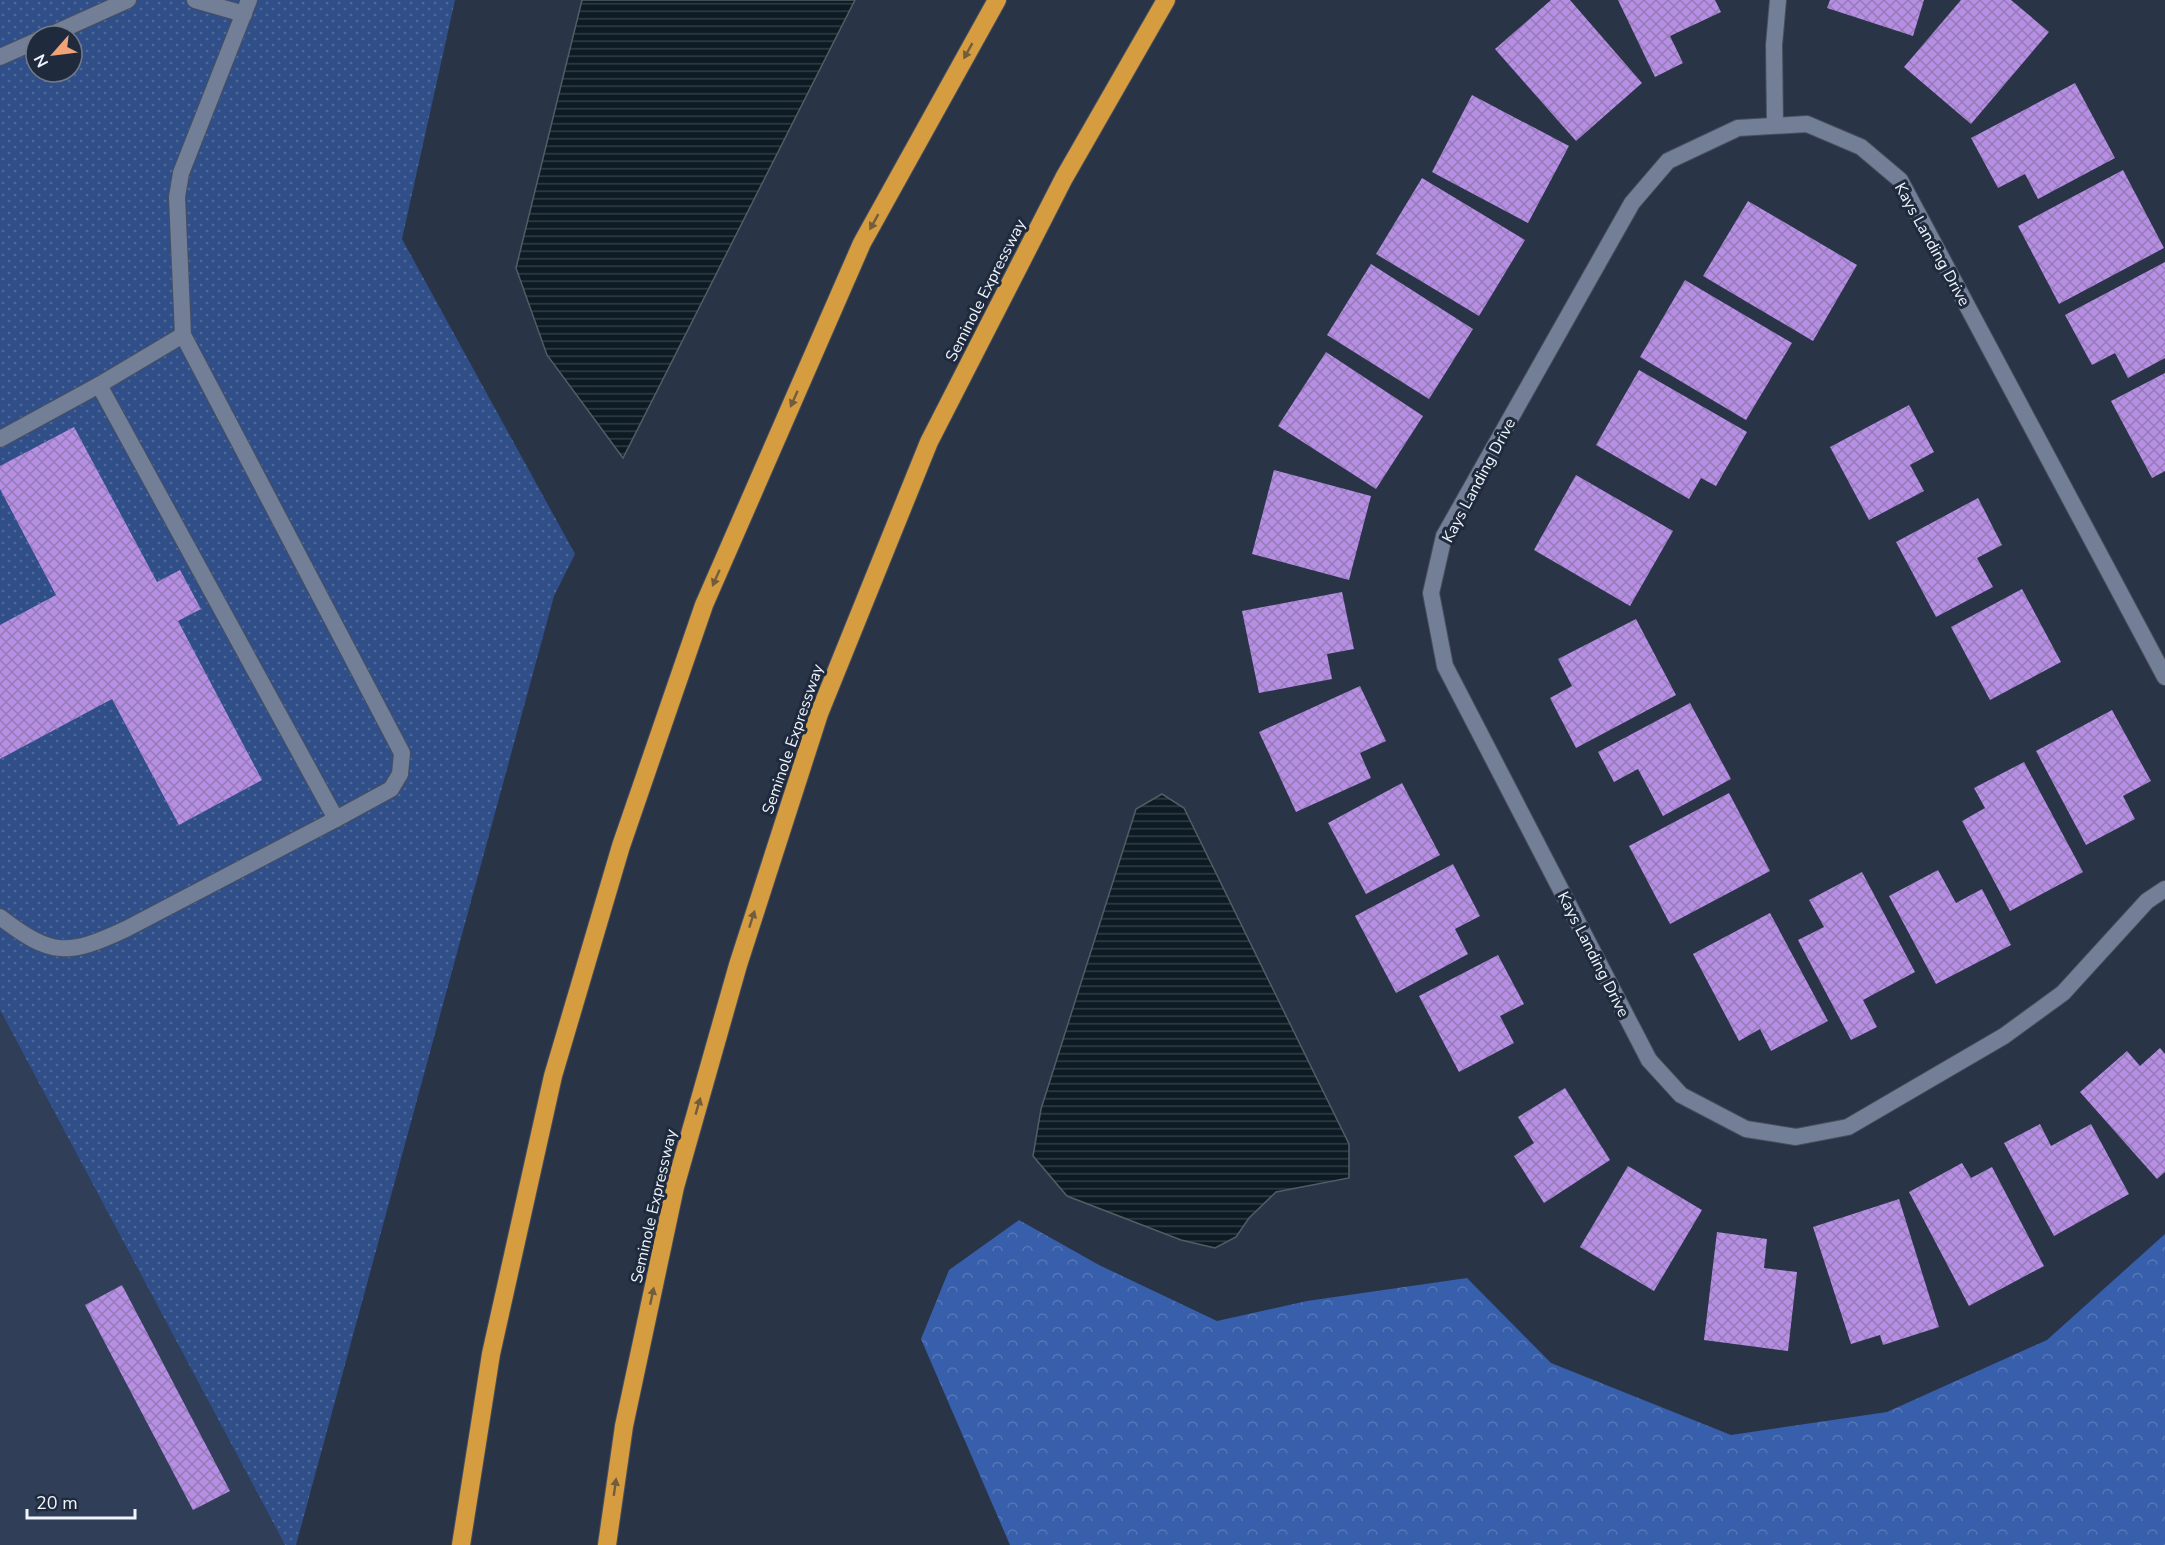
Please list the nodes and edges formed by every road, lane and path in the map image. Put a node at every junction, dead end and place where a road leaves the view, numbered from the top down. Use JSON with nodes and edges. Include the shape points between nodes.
{"nodes":[{"id":1,"x":128,"y":0,"type":"edge"},
{"id":2,"x":195,"y":0,"type":"edge"},
{"id":3,"x":997,"y":0,"type":"edge"},
{"id":4,"x":1166,"y":0,"type":"edge"},
{"id":5,"x":1778,"y":0,"type":"edge"},
{"id":6,"x":247,"y":7,"type":"edge"},
{"id":7,"x":75,"y":24,"type":"edge"},
{"id":8,"x":24,"y":46,"type":"edge"},
{"id":9,"x":0,"y":57,"type":"edge"},
{"id":10,"x":1775,"y":125,"type":"junction"},
{"id":11,"x":183,"y":335,"type":"junction"},
{"id":12,"x":99,"y":385,"type":"junction"},
{"id":13,"x":0,"y":439,"type":"edge"},
{"id":14,"x":2165,"y":677,"type":"edge"},
{"id":15,"x":336,"y":819,"type":"junction"},
{"id":16,"x":2165,"y":889,"type":"edge"},
{"id":17,"x":0,"y":917,"type":"edge"},
{"id":18,"x":461,"y":1545,"type":"edge"},
{"id":19,"x":607,"y":1545,"type":"edge"}],
"edges":[{"from":1,"to":7,"type":"street"},
{"from":2,"to":6,"type":"street"},
{"from":3,"to":18,"type":"highway","one_way":true,"via":[[862,243],[700,616],[621,846],[553,1076],[491,1354]]},
{"from":19,"to":4,"type":"highway","name":"Seminole Expressway","one_way":true,"via":[[624,1426],[675,1187],[738,965],[819,714],[929,442],[1064,178]]},
{"from":5,"to":10,"type":"street"},
{"from":6,"to":11,"type":"street","via":[[181,173],[177,198]]},
{"from":8,"to":9,"type":"street"},
{"from":10,"to":14,"type":"street","name":"Kays Landing Drive","via":[[1807,124],[1861,147],[1900,180]]},
{"from":10,"to":16,"type":"street","name":"Kays Landing Drive","via":[[1738,128],[1668,161],[1632,203],[1444,536],[1431,592],[1445,666],[1649,1060],[1681,1095],[1746,1130],[1796,1137],[1848,1127],[2004,1036],[2062,993],[2148,901]]},
{"from":11,"to":12,"type":"street"},
{"from":11,"to":15,"type":"street","via":[[402,753],[400,774],[391,789]]},
{"from":12,"to":13,"type":"street"},
{"from":12,"to":15,"type":"street"},
{"from":15,"to":17,"type":"street","via":[[96,943],[68,949],[50,947]]}]}
